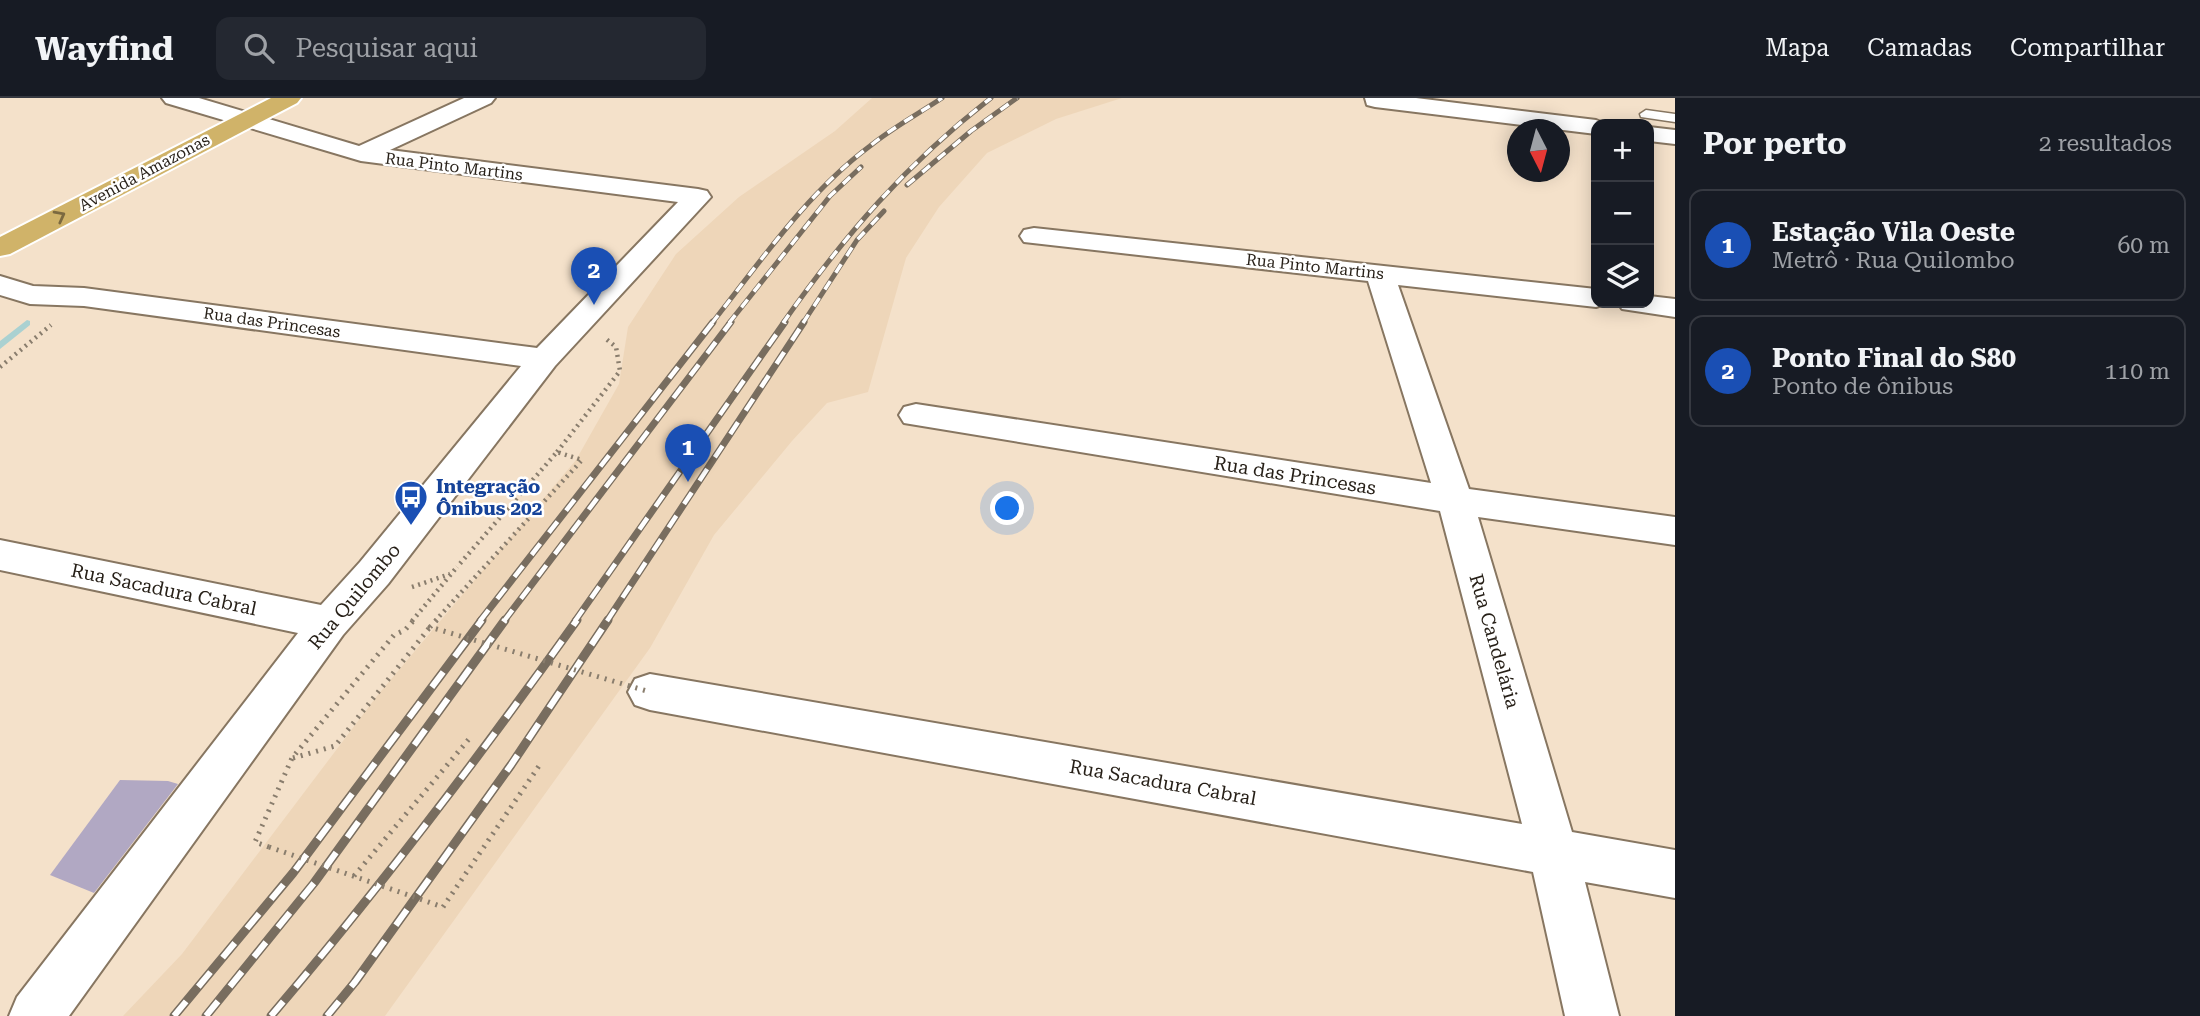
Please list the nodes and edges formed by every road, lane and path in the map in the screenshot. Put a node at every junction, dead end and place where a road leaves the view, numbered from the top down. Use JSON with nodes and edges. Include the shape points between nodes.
{"nodes":[{"id":1,"x":174,"y":98,"type":"edge"},
{"id":2,"x":289,"y":98,"type":"edge"},
{"id":3,"x":483,"y":98,"type":"edge"},
{"id":4,"x":1372,"y":99,"type":"edge"},
{"id":5,"x":242,"y":109,"type":"edge"},
{"id":6,"x":215,"y":111,"type":"junction"},
{"id":7,"x":1675,"y":118,"type":"edge"},
{"id":8,"x":1654,"y":122,"type":"edge"},
{"id":9,"x":1591,"y":126,"type":"edge"},
{"id":10,"x":1654,"y":127,"type":"edge"},
{"id":11,"x":1675,"y":137,"type":"edge"},
{"id":12,"x":360,"y":154,"type":"junction"},
{"id":13,"x":119,"y":159,"type":"dead end"},
{"id":14,"x":698,"y":197,"type":"joint"},
{"id":15,"x":1034,"y":236,"type":"dead end"},
{"id":16,"x":0,"y":248,"type":"edge"},
{"id":17,"x":1379,"y":272,"type":"junction"},
{"id":18,"x":0,"y":285,"type":"edge"},
{"id":19,"x":85,"y":297,"type":"junction"},
{"id":20,"x":1591,"y":297,"type":"edge"},
{"id":21,"x":1654,"y":306,"type":"edge"},
{"id":22,"x":1675,"y":308,"type":"edge"},
{"id":23,"x":544,"y":359,"type":"junction"},
{"id":24,"x":0,"y":367,"type":"edge"},
{"id":25,"x":620,"y":371,"type":"dead end"},
{"id":26,"x":916,"y":415,"type":"dead end"},
{"id":27,"x":557,"y":452,"type":"junction"},
{"id":28,"x":1455,"y":500,"type":"junction"},
{"id":29,"x":1675,"y":531,"type":"edge"},
{"id":30,"x":0,"y":555,"type":"edge"},
{"id":31,"x":328,"y":623,"type":"junction"},
{"id":32,"x":430,"y":627,"type":"junction"},
{"id":33,"x":650,"y":692,"type":"joint"},
{"id":34,"x":469,"y":739,"type":"dead end"},
{"id":35,"x":292,"y":758,"type":"junction"},
{"id":36,"x":541,"y":763,"type":"dead end"},
{"id":37,"x":1553,"y":851,"type":"junction"},
{"id":38,"x":1675,"y":874,"type":"edge"},
{"id":39,"x":354,"y":876,"type":"junction"},
{"id":40,"x":36,"y":1016,"type":"edge"},
{"id":41,"x":1592,"y":1016,"type":"edge"}],
"edges":[{"from":1,"to":6,"type":"street","name":"Rua Pinto Martins"},
{"from":2,"to":5,"type":"main road","name":"Avenida Amazonas"},
{"from":3,"to":12,"type":"street"},
{"from":4,"to":9,"type":"street"},
{"from":5,"to":6,"type":"street","name":"Rua Pinto Martins"},
{"from":5,"to":12,"type":"street","name":"Rua Pinto Martins"},
{"from":16,"to":5,"type":"main road","name":"Avenida Amazonas","one_way":true},
{"from":6,"to":13,"type":"main road","name":"Avenida Amazonas"},
{"from":7,"to":8,"type":"lane"},
{"from":10,"to":11,"type":"street"},
{"from":12,"to":14,"type":"street","name":"Rua Pinto Martins"},
{"from":14,"to":23,"type":"street","name":"Rua Quilombo"},
{"from":15,"to":17,"type":"street","name":"Rua Pinto Martins"},
{"from":17,"to":20,"type":"street","name":"Rua Pinto Martins"},
{"from":17,"to":28,"type":"street","name":"Rua Candelária"},
{"from":18,"to":19,"type":"street","name":"Rua das Princesas","via":[[30,295]]},
{"from":19,"to":23,"type":"street","name":"Rua das Princesas"},
{"from":19,"to":24,"type":"path"},
{"from":21,"to":22,"type":"street"},
{"from":23,"to":31,"type":"street","name":"Rua Quilombo","via":[[374,573]]},
{"from":25,"to":27,"type":"path"},
{"from":26,"to":28,"type":"street","name":"Rua das Princesas"},
{"from":27,"to":32,"type":"path","bridge":true,"via":[[582,460]]},
{"from":27,"to":35,"type":"path","bridge":true},
{"from":28,"to":29,"type":"street","name":"Rua das Princesas"},
{"from":28,"to":37,"type":"street","name":"Rua Candelária"},
{"from":30,"to":31,"type":"street","name":"Rua Sacadura Cabral"},
{"from":31,"to":40,"type":"street","name":"Rua Quilombo"},
{"from":32,"to":33,"type":"path","bridge":true},
{"from":32,"to":35,"type":"path","via":[[335,746]]},
{"from":33,"to":37,"type":"street","name":"Rua Sacadura Cabral"},
{"from":34,"to":39,"type":"path"},
{"from":35,"to":39,"type":"path","bridge":true,"via":[[256,842]]},
{"from":36,"to":39,"type":"path","bridge":true,"via":[[443,907]]},
{"from":37,"to":38,"type":"street","name":"Rua Sacadura Cabral"},
{"from":37,"to":41,"type":"street","name":"Rua Candelária"}]}
